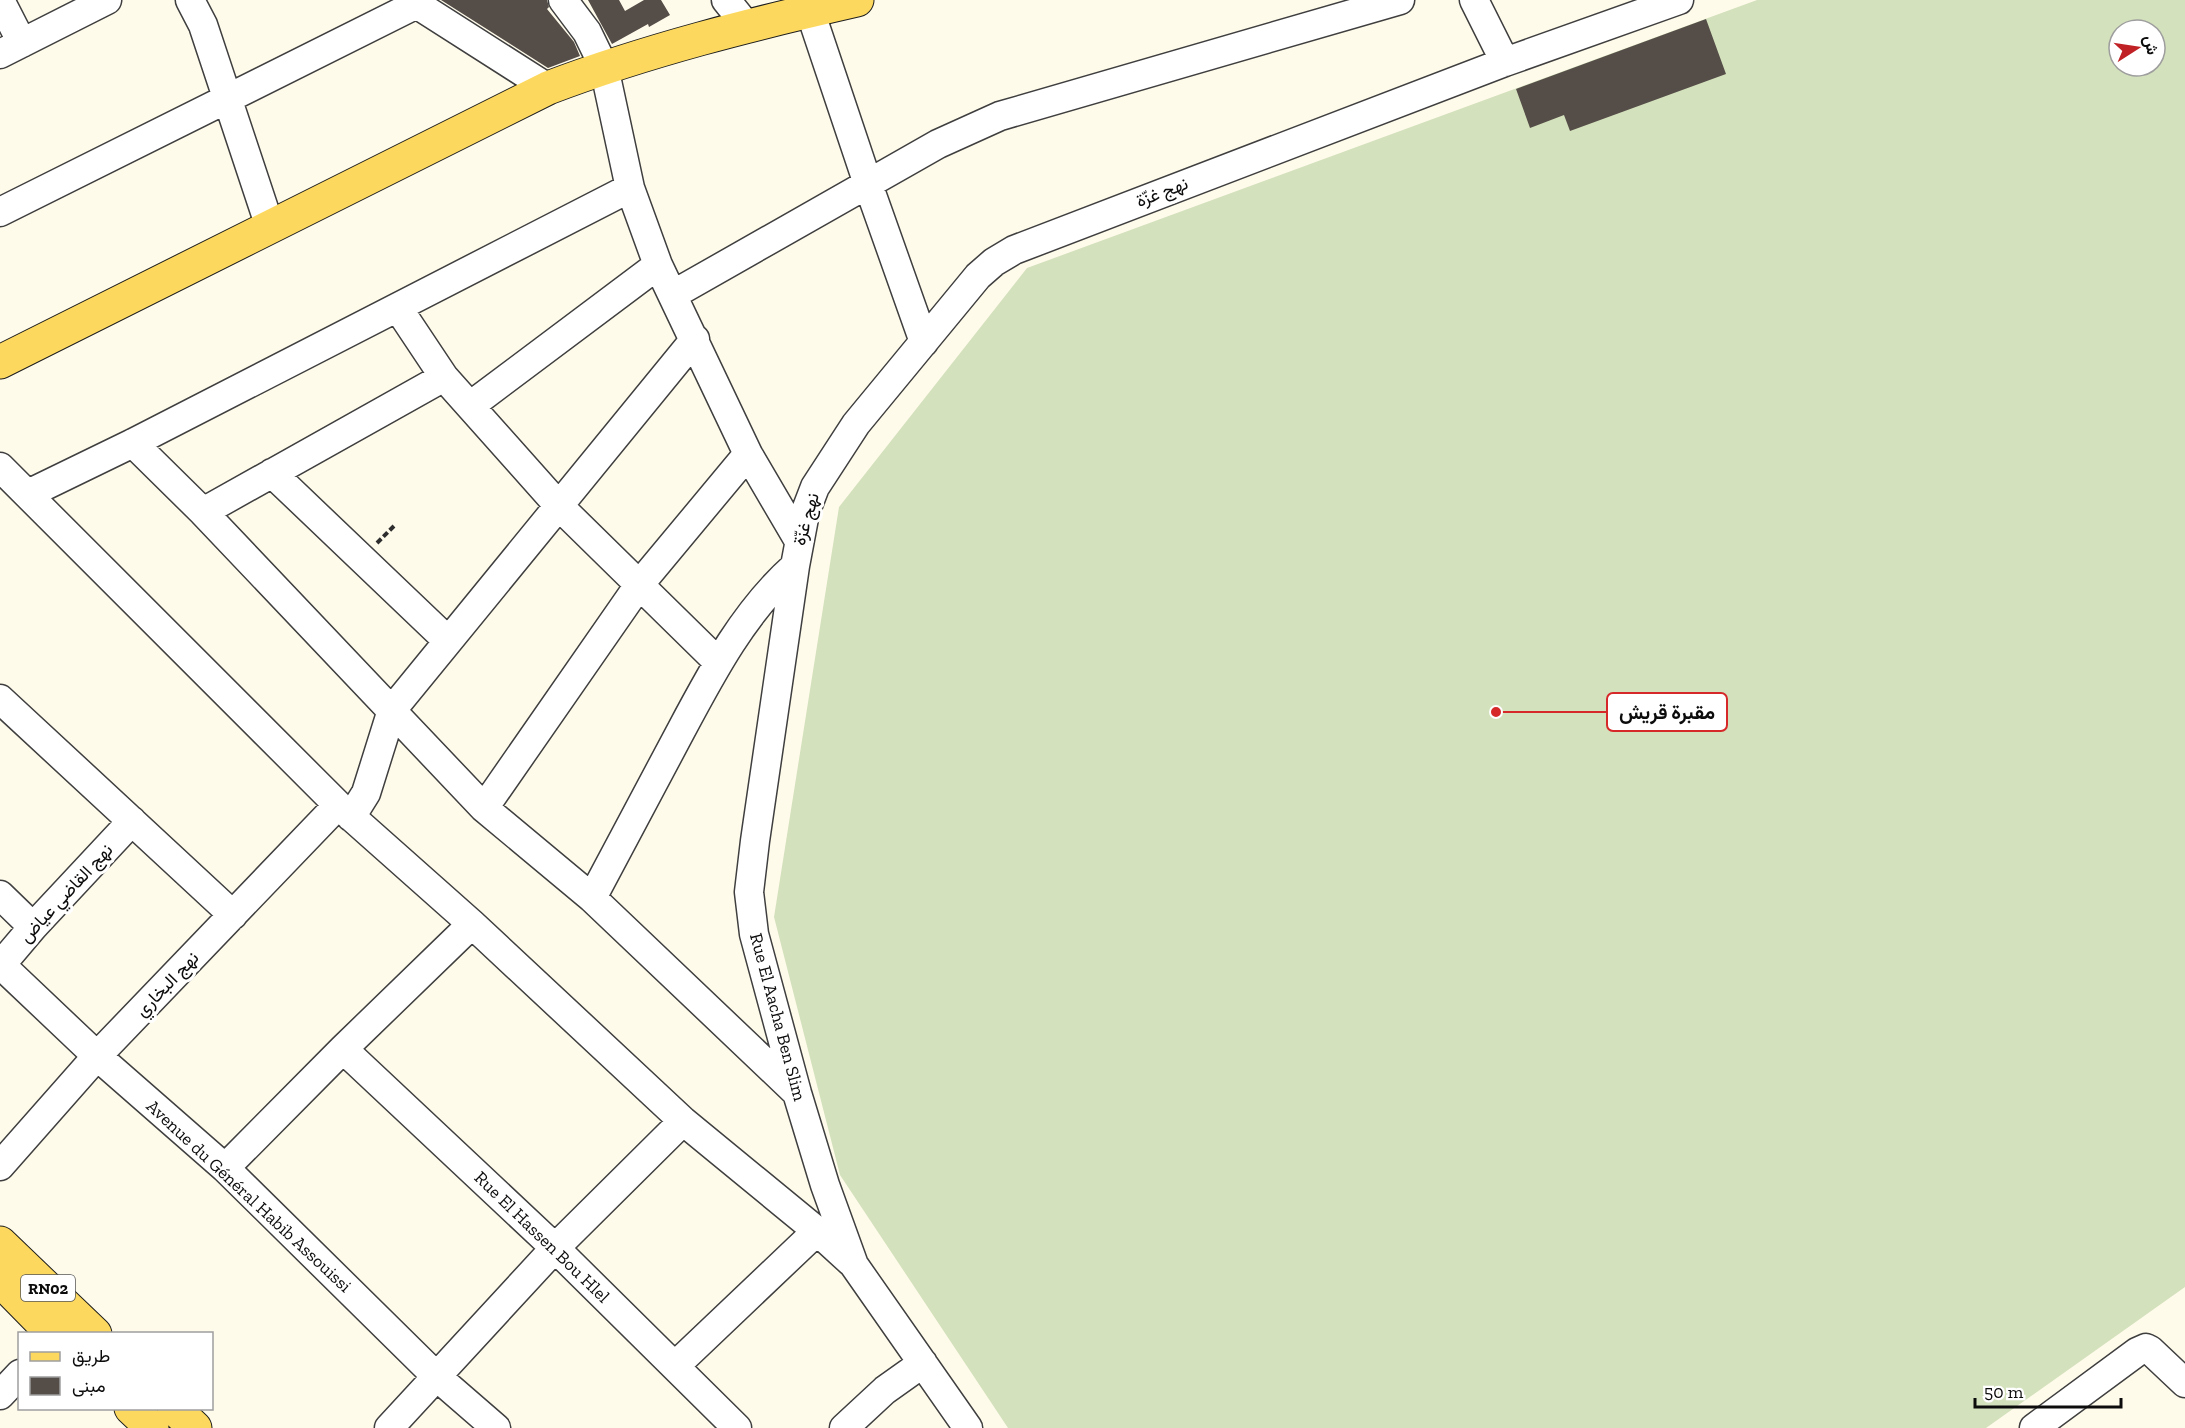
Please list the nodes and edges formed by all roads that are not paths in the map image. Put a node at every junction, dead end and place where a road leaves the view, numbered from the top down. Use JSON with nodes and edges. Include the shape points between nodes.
{"nodes":[{"id":1,"x":0,"y":0,"type":"edge"},
{"id":2,"x":107,"y":0,"type":"edge"},
{"id":3,"x":190,"y":0,"type":"edge"},
{"id":4,"x":563,"y":0,"type":"edge"},
{"id":5,"x":726,"y":0,"type":"edge"},
{"id":6,"x":856,"y":0,"type":"edge"},
{"id":7,"x":1400,"y":0,"type":"edge"},
{"id":8,"x":1474,"y":0,"type":"edge"},
{"id":9,"x":1679,"y":0,"type":"edge"},
{"id":10,"x":413,"y":2,"type":"edge"},
{"id":11,"x":810,"y":11,"type":"junction"},
{"id":12,"x":746,"y":25,"type":"junction"},
{"id":13,"x":11,"y":49,"type":"edge"},
{"id":14,"x":1505,"y":62,"type":"junction"},
{"id":15,"x":604,"y":67,"type":"junction"},
{"id":16,"x":548,"y":88,"type":"junction"},
{"id":17,"x":228,"y":99,"type":"junction"},
{"id":18,"x":868,"y":184,"type":"junction"},
{"id":19,"x":630,"y":188,"type":"junction"},
{"id":20,"x":0,"y":212,"type":"edge"},
{"id":21,"x":270,"y":227,"type":"junction"},
{"id":22,"x":658,"y":265,"type":"junction"},
{"id":23,"x":674,"y":294,"type":"junction"},
{"id":24,"x":398,"y":308,"type":"junction"},
{"id":25,"x":695,"y":339,"type":"junction"},
{"id":26,"x":924,"y":342,"type":"junction"},
{"id":27,"x":0,"y":362,"type":"edge"},
{"id":28,"x":444,"y":377,"type":"junction"},
{"id":29,"x":471,"y":406,"type":"junction"},
{"id":30,"x":133,"y":443,"type":"junction"},
{"id":31,"x":748,"y":454,"type":"junction"},
{"id":32,"x":0,"y":467,"type":"edge"},
{"id":33,"x":272,"y":473,"type":"junction"},
{"id":34,"x":28,"y":494,"type":"junction"},
{"id":35,"x":559,"y":506,"type":"junction"},
{"id":36,"x":203,"y":512,"type":"junction"},
{"id":37,"x":797,"y":553,"type":"junction"},
{"id":38,"x":639,"y":585,"type":"junction"},
{"id":39,"x":447,"y":640,"type":"junction"},
{"id":40,"x":718,"y":662,"type":"junction"},
{"id":41,"x":0,"y":699,"type":"edge"},
{"id":42,"x":392,"y":710,"type":"junction"},
{"id":43,"x":484,"y":808,"type":"junction"},
{"id":44,"x":344,"y":811,"type":"junction"},
{"id":45,"x":132,"y":820,"type":"junction"},
{"id":46,"x":0,"y":895,"type":"edge"},
{"id":47,"x":592,"y":898,"type":"junction"},
{"id":48,"x":233,"y":915,"type":"junction"},
{"id":49,"x":472,"y":924,"type":"junction"},
{"id":50,"x":33,"y":927,"type":"junction"},
{"id":51,"x":0,"y":966,"type":"edge"},
{"id":52,"x":343,"y":1049,"type":"junction"},
{"id":53,"x":97,"y":1056,"type":"junction"},
{"id":54,"x":797,"y":1093,"type":"junction"},
{"id":55,"x":683,"y":1121,"type":"junction"},
{"id":56,"x":0,"y":1166,"type":"edge"},
{"id":57,"x":225,"y":1168,"type":"junction"},
{"id":58,"x":817,"y":1231,"type":"junction"},
{"id":59,"x":0,"y":1243,"type":"edge"},
{"id":60,"x":555,"y":1248,"type":"junction"},
{"id":61,"x":854,"y":1265,"type":"junction"},
{"id":62,"x":0,"y":1280,"type":"edge"},
{"id":63,"x":51,"y":1332,"type":"edge"},
{"id":64,"x":93,"y":1332,"type":"edge"},
{"id":65,"x":923,"y":1363,"type":"junction"},
{"id":66,"x":675,"y":1366,"type":"junction"},
{"id":67,"x":18,"y":1376,"type":"edge"},
{"id":68,"x":436,"y":1376,"type":"junction"},
{"id":69,"x":2185,"y":1383,"type":"edge"},
{"id":70,"x":0,"y":1395,"type":"edge"},
{"id":71,"x":176,"y":1410,"type":"edge"},
{"id":72,"x":195,"y":1428,"type":"edge"},
{"id":73,"x":389,"y":1428,"type":"edge"},
{"id":74,"x":496,"y":1428,"type":"edge"},
{"id":75,"x":737,"y":1428,"type":"edge"},
{"id":76,"x":844,"y":1428,"type":"edge"},
{"id":77,"x":968,"y":1428,"type":"edge"},
{"id":78,"x":2034,"y":1428,"type":"edge"}],
"edges":[{"from":1,"to":13,"type":"street"},
{"from":2,"to":13,"type":"street"},
{"from":3,"to":17,"type":"street","via":[[203,25]]},
{"from":4,"to":15,"type":"street"},
{"from":5,"to":12,"type":"street"},
{"from":6,"to":11,"type":"main road"},
{"from":7,"to":18,"type":"street","via":[[1000,116],[938,144]]},
{"from":8,"to":14,"type":"street"},
{"from":9,"to":14,"type":"street","name":"نهج غزّة"},
{"from":10,"to":16,"type":"street"},
{"from":10,"to":17,"type":"street"},
{"from":11,"to":12,"type":"main road"},
{"from":11,"to":18,"type":"street"},
{"from":12,"to":15,"type":"main road"},
{"from":14,"to":26,"type":"street","name":"نهج غزّة","via":[[1014,250],[978,276]]},
{"from":15,"to":16,"type":"main road"},
{"from":15,"to":19,"type":"street"},
{"from":16,"to":21,"type":"main road"},
{"from":17,"to":20,"type":"street"},
{"from":17,"to":21,"type":"street"},
{"from":18,"to":23,"type":"street"},
{"from":18,"to":26,"type":"street"},
{"from":19,"to":22,"type":"street"},
{"from":19,"to":24,"type":"street"},
{"from":21,"to":27,"type":"main road"},
{"from":22,"to":23,"type":"street"},
{"from":22,"to":29,"type":"street"},
{"from":23,"to":25,"type":"street"},
{"from":24,"to":28,"type":"street"},
{"from":24,"to":30,"type":"street"},
{"from":25,"to":31,"type":"street"},
{"from":25,"to":35,"type":"street"},
{"from":26,"to":37,"type":"street","name":"نهج غزّة","via":[[837,451],[815,487]]},
{"from":28,"to":29,"type":"street"},
{"from":28,"to":33,"type":"street"},
{"from":29,"to":35,"type":"street"},
{"from":30,"to":34,"type":"street"},
{"from":30,"to":36,"type":"street"},
{"from":31,"to":37,"type":"street"},
{"from":31,"to":38,"type":"street"},
{"from":32,"to":34,"type":"street"},
{"from":33,"to":36,"type":"street"},
{"from":33,"to":39,"type":"street"},
{"from":34,"to":44,"type":"street"},
{"from":35,"to":38,"type":"street"},
{"from":35,"to":39,"type":"street"},
{"from":36,"to":42,"type":"street"},
{"from":37,"to":40,"type":"street"},
{"from":37,"to":54,"type":"street","name":"Rue El Aacha Ben Slim","via":[[749,892],[754,934]]},
{"from":38,"to":40,"type":"street"},
{"from":38,"to":43,"type":"street"},
{"from":39,"to":42,"type":"street"},
{"from":40,"to":47,"type":"street"},
{"from":41,"to":45,"type":"street"},
{"from":42,"to":43,"type":"street"},
{"from":42,"to":44,"type":"street","name":"نهج البخاري","via":[[366,793]]},
{"from":43,"to":47,"type":"street"},
{"from":44,"to":48,"type":"street","name":"نهج البخاري"},
{"from":44,"to":49,"type":"street"},
{"from":45,"to":48,"type":"street"},
{"from":45,"to":50,"type":"street","name":"نهج القاضي عياض"},
{"from":46,"to":50,"type":"street"},
{"from":47,"to":54,"type":"street"},
{"from":48,"to":53,"type":"street","name":"نهج البخاري"},
{"from":49,"to":52,"type":"street"},
{"from":49,"to":55,"type":"street"},
{"from":50,"to":51,"type":"street","name":"نهج القاضي عياض"},
{"from":51,"to":53,"type":"street","name":"Avenue du Général Habib Assouissi"},
{"from":52,"to":57,"type":"street"},
{"from":52,"to":60,"type":"street","name":"Rue El Hassen Bou Hlel"},
{"from":53,"to":56,"type":"street","name":"نهج البخاري"},
{"from":53,"to":57,"type":"street","name":"Avenue du Général Habib Assouissi"},
{"from":54,"to":61,"type":"street","name":"Rue El Aacha Ben Slim"},
{"from":55,"to":58,"type":"street"},
{"from":55,"to":60,"type":"street"},
{"from":57,"to":68,"type":"street","name":"Avenue du Général Habib Assouissi"},
{"from":58,"to":61,"type":"street"},
{"from":58,"to":66,"type":"street"},
{"from":59,"to":64,"type":"main road","number":"RN02"},
{"from":60,"to":66,"type":"street","name":"Rue El Hassen Bou Hlel"},
{"from":60,"to":68,"type":"street"},
{"from":61,"to":65,"type":"street","name":"Rue El Aacha Ben Slim"},
{"from":62,"to":63,"type":"main road","number":"RN02"},
{"from":65,"to":76,"type":"street","via":[[885,1390]]},
{"from":65,"to":77,"type":"street","name":"Rue El Aacha Ben Slim"},
{"from":66,"to":75,"type":"street","name":"Rue El Hassen Bou Hlel"},
{"from":67,"to":70,"type":"street"},
{"from":68,"to":73,"type":"street"},
{"from":68,"to":74,"type":"street","name":"Avenue du Général Habib Assouissi"},
{"from":69,"to":78,"type":"street","via":[[2146,1348]]},
{"from":71,"to":72,"type":"main road"}]}
